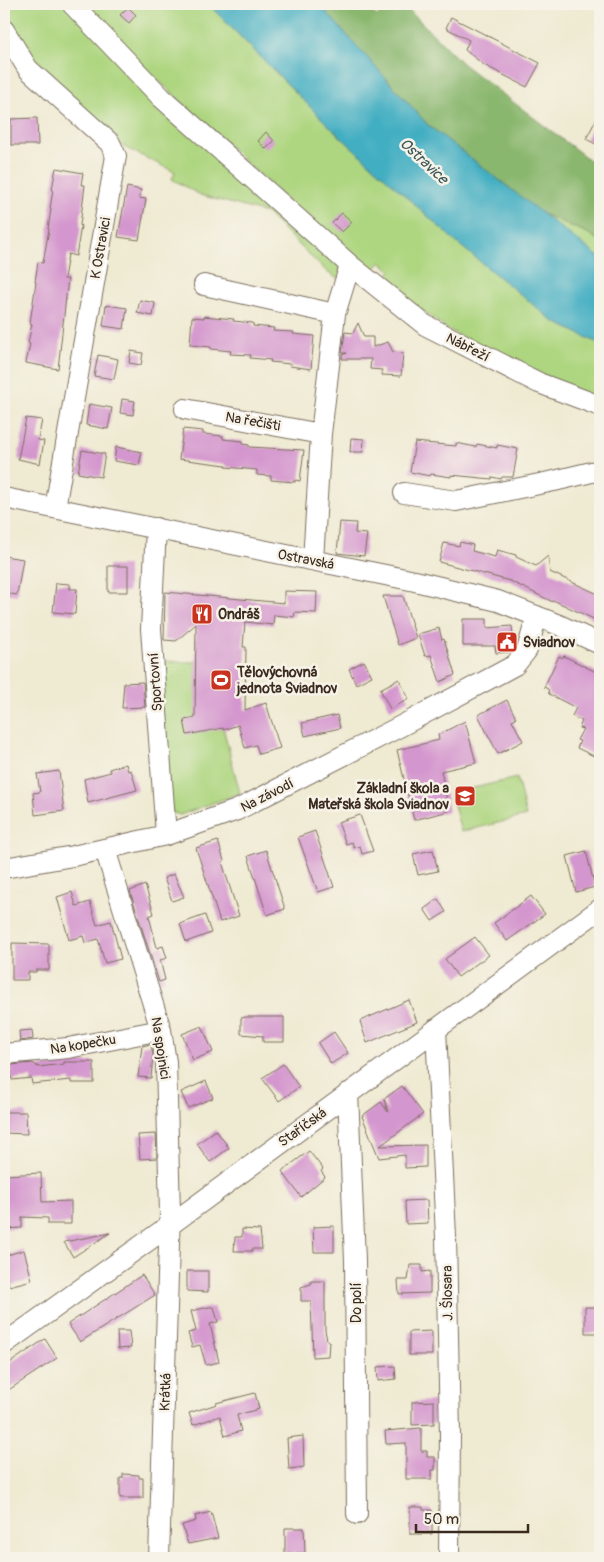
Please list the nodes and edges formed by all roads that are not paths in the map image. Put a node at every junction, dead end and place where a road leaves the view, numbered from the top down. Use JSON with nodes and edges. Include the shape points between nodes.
{"nodes":[{"id":1,"x":72,"y":4,"type":"edge"},
{"id":2,"x":4,"y":30,"type":"edge"},
{"id":3,"x":350,"y":265,"type":"junction"},
{"id":4,"x":204,"y":285,"type":"dead end"},
{"id":5,"x":335,"y":314,"type":"junction"},
{"id":6,"x":600,"y":406,"type":"edge"},
{"id":7,"x":185,"y":409,"type":"dead end"},
{"id":8,"x":321,"y":434,"type":"junction"},
{"id":9,"x":600,"y":470,"type":"edge"},
{"id":10,"x":404,"y":494,"type":"dead end"},
{"id":11,"x":4,"y":498,"type":"edge"},
{"id":12,"x":55,"y":508,"type":"junction"},
{"id":13,"x":156,"y":528,"type":"junction"},
{"id":14,"x":313,"y":560,"type":"junction"},
{"id":15,"x":537,"y":616,"type":"junction"},
{"id":16,"x":600,"y":644,"type":"edge"},
{"id":17,"x":166,"y":835,"type":"junction"},
{"id":18,"x":105,"y":849,"type":"junction"},
{"id":19,"x":4,"y":868,"type":"edge"},
{"id":20,"x":600,"y":909,"type":"edge"},
{"id":21,"x":436,"y":1029,"type":"junction"},
{"id":22,"x":161,"y":1030,"type":"junction"},
{"id":23,"x":4,"y":1054,"type":"edge"},
{"id":24,"x":348,"y":1093,"type":"junction"},
{"id":25,"x":170,"y":1225,"type":"junction"},
{"id":26,"x":4,"y":1344,"type":"edge"},
{"id":27,"x":357,"y":1514,"type":"dead end"},
{"id":28,"x":158,"y":1558,"type":"edge"},
{"id":29,"x":449,"y":1558,"type":"edge"}],
"edges":[{"from":1,"to":3,"type":"street","name":"Nábřeží","via":[[162,98]]},
{"from":2,"to":12,"type":"street","name":"K Ostravici","via":[[28,69],[110,143],[116,156]]},
{"from":3,"to":5,"type":"street"},
{"from":3,"to":6,"type":"street","name":"Nábřeží","via":[[425,325],[538,382]]},
{"from":4,"to":5,"type":"street"},
{"from":5,"to":8,"type":"street"},
{"from":7,"to":8,"type":"street","name":"Na řečišti"},
{"from":8,"to":14,"type":"street"},
{"from":9,"to":10,"type":"street","via":[[456,501]]},
{"from":11,"to":12,"type":"street","name":"Ostravská"},
{"from":12,"to":13,"type":"street","name":"Ostravská"},
{"from":13,"to":14,"type":"street","name":"Ostravská"},
{"from":13,"to":17,"type":"street","name":"Sportovní","via":[[151,629]]},
{"from":14,"to":15,"type":"street","name":"Ostravská","via":[[498,601]]},
{"from":15,"to":16,"type":"street","name":"Ostravská"},
{"from":15,"to":17,"type":"street","name":"Na závodí","via":[[527,650],[515,666],[237,810]]},
{"from":17,"to":18,"type":"street","name":"Na závodí"},
{"from":18,"to":19,"type":"street","name":"Na závodí"},
{"from":18,"to":22,"type":"street","name":"Na spojnici"},
{"from":20,"to":21,"type":"street","name":"Staříčská"},
{"from":21,"to":24,"type":"street","name":"Staříčská"},
{"from":21,"to":29,"type":"street","name":"J. Šlosara","via":[[446,1266]]},
{"from":22,"to":23,"type":"street","name":"Na kopečku","via":[[68,1048]]},
{"from":22,"to":25,"type":"street","name":"Na spojnici","via":[[166,1062]]},
{"from":24,"to":25,"type":"street","name":"Staříčská"},
{"from":24,"to":27,"type":"street","name":"Do polí","via":[[355,1260]]},
{"from":25,"to":26,"type":"street","name":"Staříčská"},
{"from":25,"to":28,"type":"street","name":"Krátká"}]}
